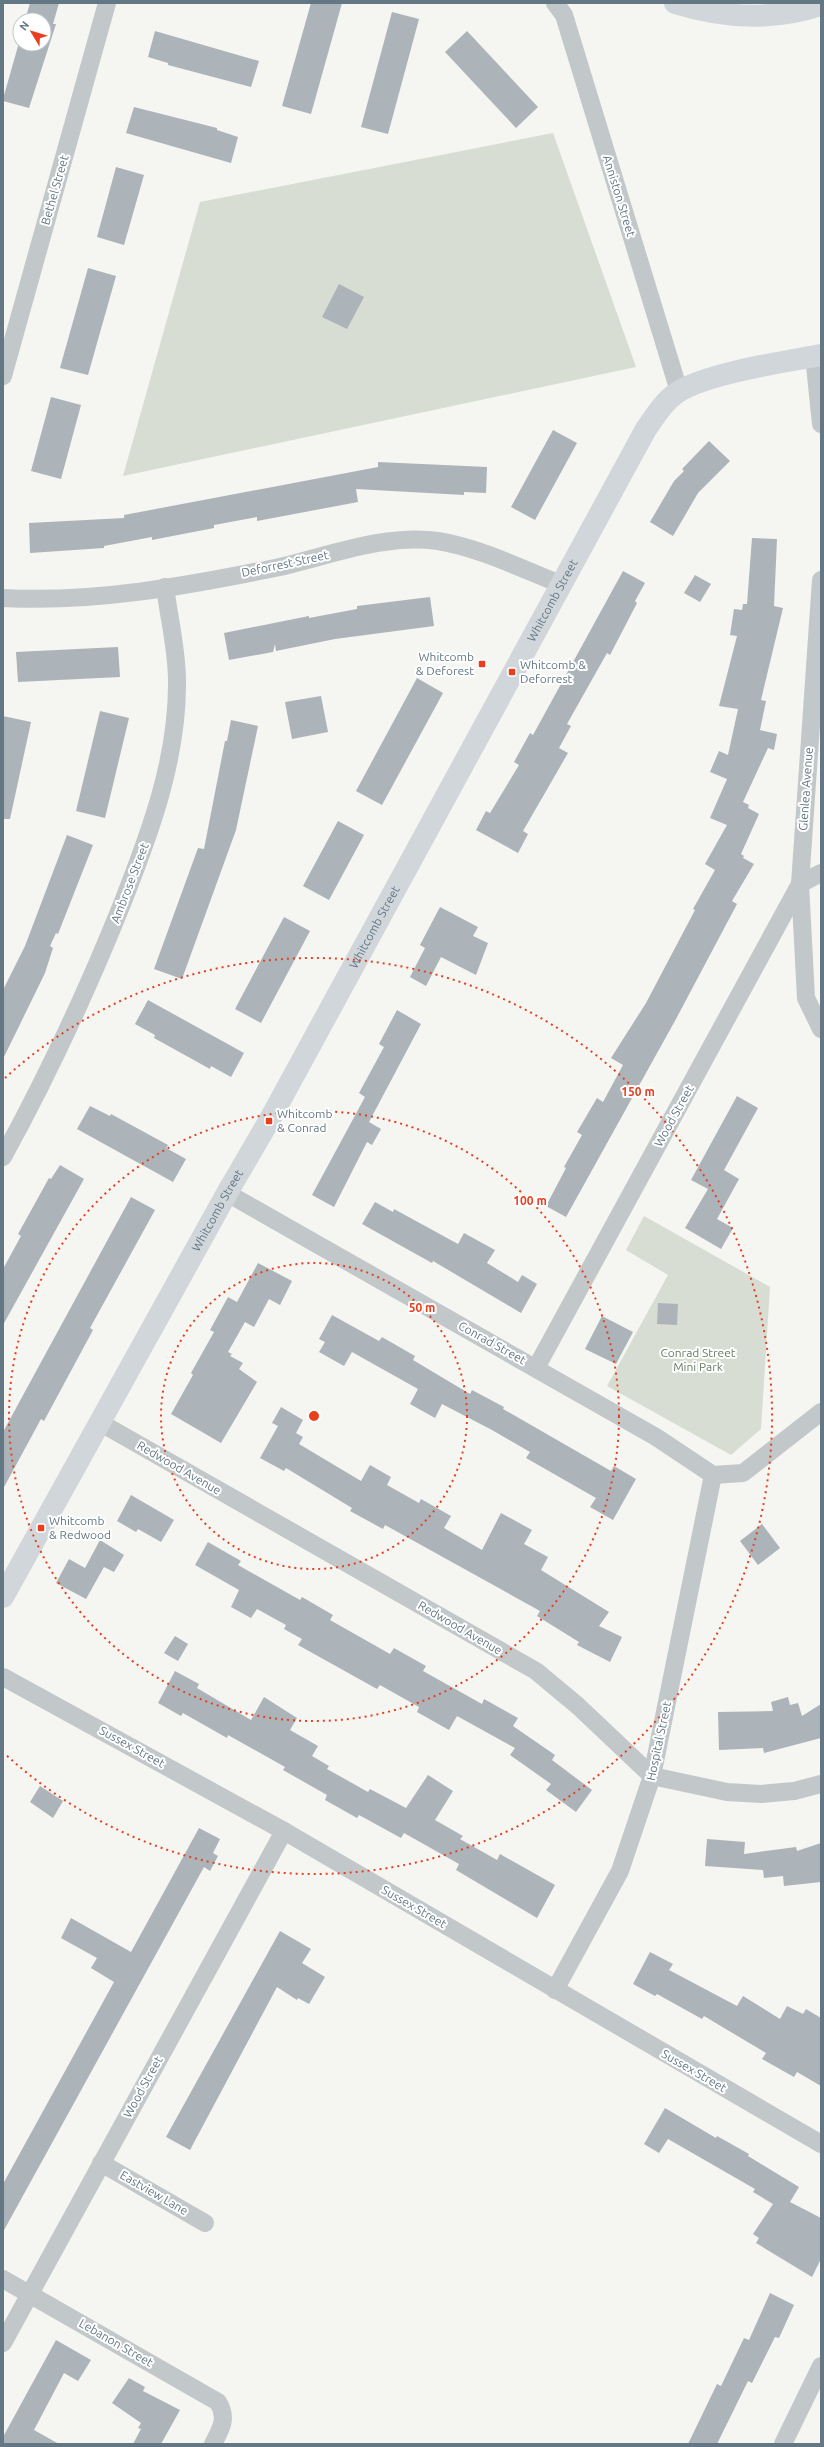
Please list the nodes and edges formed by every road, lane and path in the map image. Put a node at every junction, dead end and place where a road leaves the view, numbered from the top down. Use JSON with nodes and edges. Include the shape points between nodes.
{"nodes":[{"id":1,"x":107,"y":3,"type":"edge"},
{"id":2,"x":555,"y":3,"type":"edge"},
{"id":3,"x":675,"y":3,"type":"edge"},
{"id":4,"x":821,"y":5,"type":"edge"},
{"id":5,"x":818,"y":356,"type":"edge"},
{"id":6,"x":3,"y":376,"type":"edge"},
{"id":7,"x":679,"y":391,"type":"junction"},
{"id":8,"x":821,"y":424,"type":"edge"},
{"id":9,"x":821,"y":580,"type":"edge"},
{"id":10,"x":560,"y":584,"type":"junction"},
{"id":11,"x":165,"y":587,"type":"junction"},
{"id":12,"x":3,"y":598,"type":"edge"},
{"id":13,"x":821,"y":873,"type":"edge"},
{"id":14,"x":800,"y":884,"type":"junction"},
{"id":15,"x":821,"y":1029,"type":"edge"},
{"id":16,"x":3,"y":1157,"type":"edge"},
{"id":17,"x":227,"y":1193,"type":"junction"},
{"id":18,"x":536,"y":1368,"type":"junction"},
{"id":19,"x":821,"y":1412,"type":"edge"},
{"id":20,"x":99,"y":1422,"type":"junction"},
{"id":21,"x":713,"y":1475,"type":"junction"},
{"id":22,"x":3,"y":1597,"type":"edge"},
{"id":23,"x":3,"y":1677,"type":"edge"},
{"id":24,"x":652,"y":1776,"type":"junction"},
{"id":25,"x":821,"y":1784,"type":"edge"},
{"id":26,"x":284,"y":1831,"type":"junction"},
{"id":27,"x":555,"y":1990,"type":"junction"},
{"id":28,"x":821,"y":2144,"type":"edge"},
{"id":29,"x":102,"y":2163,"type":"junction"},
{"id":30,"x":206,"y":2224,"type":"dead end"},
{"id":31,"x":3,"y":2280,"type":"edge"},
{"id":32,"x":30,"y":2294,"type":"junction"},
{"id":33,"x":3,"y":2343,"type":"edge"},
{"id":34,"x":821,"y":2366,"type":"edge"},
{"id":35,"x":213,"y":2444,"type":"edge"},
{"id":36,"x":783,"y":2444,"type":"edge"}],
"edges":[{"from":1,"to":6,"type":"street","name":"Bethel Street"},
{"from":2,"to":7,"type":"street","name":"Anniston Street","via":[[564,15]]},
{"from":3,"to":4,"type":"main road","via":[[723,15],[788,15]]},
{"from":5,"to":7,"type":"main road","name":"Whitcomb Street","via":[[710,378]]},
{"from":5,"to":8,"type":"street"},
{"from":7,"to":10,"type":"main road","name":"Whitcomb Street","via":[[665,403],[646,428]]},
{"from":9,"to":14,"type":"street","name":"Glenlea Avenue"},
{"from":10,"to":11,"type":"street","name":"Deforrest Street","via":[[476,550],[437,541],[397,540],[275,568]]},
{"from":10,"to":17,"type":"main road","name":"Whitcomb Street","via":[[270,1121]]},
{"from":11,"to":12,"type":"street","name":"Deforrest Street","via":[[89,598]]},
{"from":11,"to":16,"type":"street","name":"Ambrose Street","via":[[178,679],[172,742],[149,832],[93,978],[39,1092]]},
{"from":13,"to":14,"type":"street"},
{"from":14,"to":15,"type":"street","name":"Glenlea Avenue","via":[[806,998]]},
{"from":14,"to":18,"type":"street","name":"Wood Street"},
{"from":17,"to":18,"type":"street","name":"Conrad Street"},
{"from":17,"to":20,"type":"main road","name":"Whitcomb Street"},
{"from":18,"to":21,"type":"street","name":"Conrad Street","via":[[656,1437]]},
{"from":19,"to":21,"type":"street","via":[[743,1473]]},
{"from":20,"to":22,"type":"main road","name":"Whitcomb Street"},
{"from":20,"to":24,"type":"street","name":"Redwood Avenue","via":[[536,1671],[578,1706]]},
{"from":21,"to":24,"type":"street","name":"Hospital Street"},
{"from":23,"to":26,"type":"street","name":"Sussex Street"},
{"from":24,"to":25,"type":"street","via":[[727,1792],[761,1794],[794,1791]]},
{"from":24,"to":27,"type":"street","name":"Hospital Street","via":[[620,1871]]},
{"from":26,"to":27,"type":"street","name":"Sussex Street"},
{"from":26,"to":29,"type":"street","name":"Wood Street"},
{"from":27,"to":28,"type":"street","name":"Sussex Street"},
{"from":29,"to":30,"type":"street","name":"Eastview Lane"},
{"from":29,"to":32,"type":"street","name":"Wood Street"},
{"from":31,"to":32,"type":"street","name":"Lebanon Street"},
{"from":32,"to":33,"type":"street","name":"Wood Street"},
{"from":32,"to":35,"type":"street","name":"Lebanon Street","via":[[218,2402],[224,2412],[224,2422]]},
{"from":34,"to":36,"type":"street"}]}
